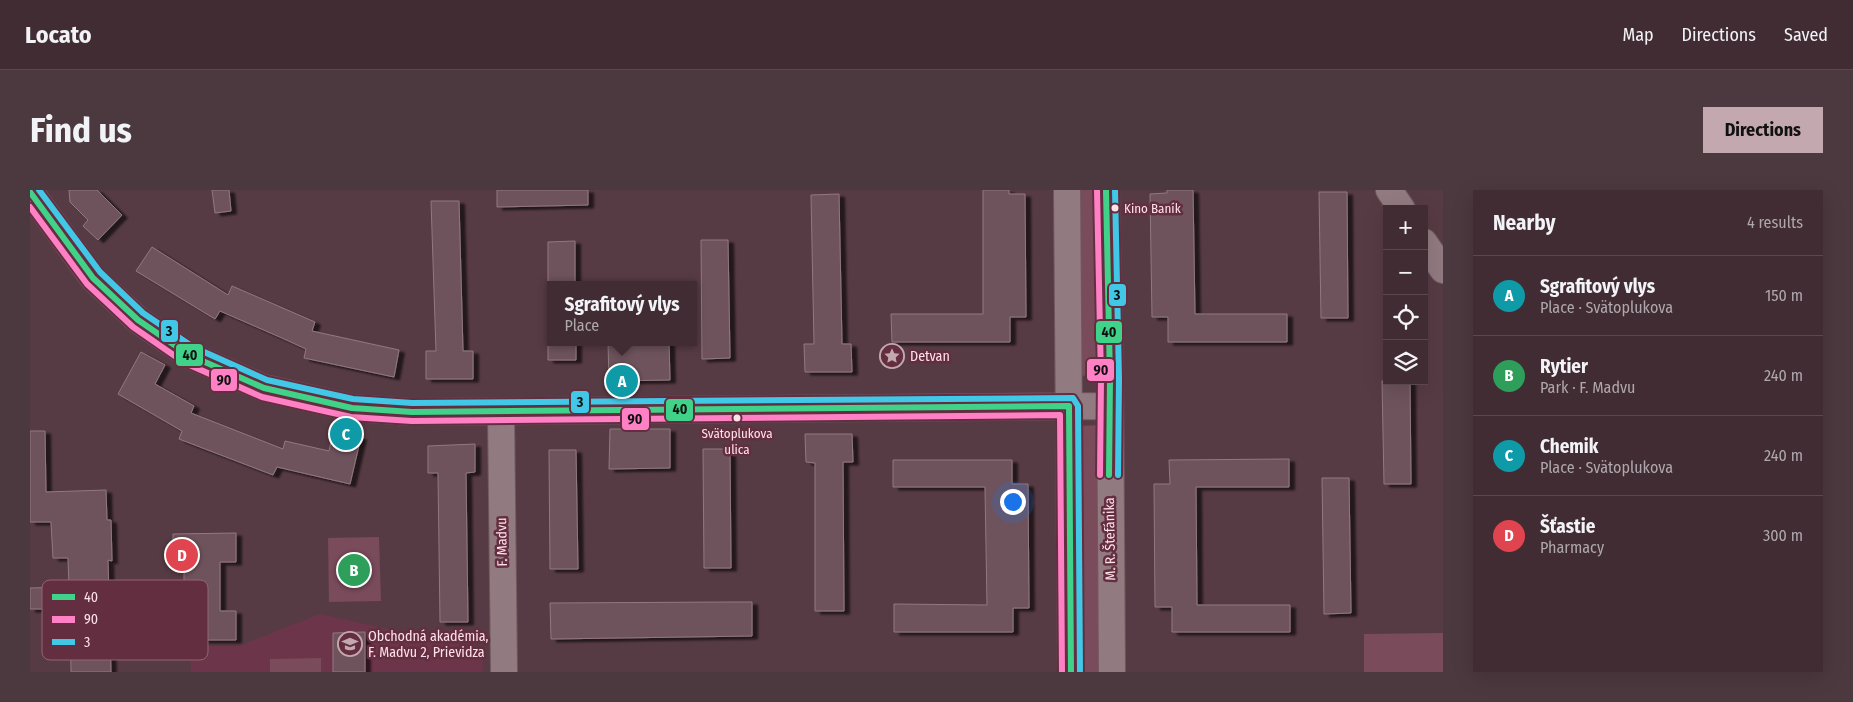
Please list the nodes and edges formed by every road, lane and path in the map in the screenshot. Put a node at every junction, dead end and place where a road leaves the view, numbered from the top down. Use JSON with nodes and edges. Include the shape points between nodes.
{"nodes":[{"id":1,"x":1067,"y":190,"type":"edge"},
{"id":2,"x":1106,"y":190,"type":"edge"},
{"id":3,"x":1389,"y":190,"type":"edge"},
{"id":4,"x":30,"y":192,"type":"edge"},
{"id":5,"x":1399,"y":205,"type":"edge"},
{"id":6,"x":1428,"y":248,"type":"edge"},
{"id":7,"x":1443,"y":270,"type":"edge"},
{"id":8,"x":1069,"y":406,"type":"junction"},
{"id":9,"x":1109,"y":406,"type":"junction"},
{"id":10,"x":501,"y":412,"type":"junction"},
{"id":11,"x":504,"y":672,"type":"edge"},
{"id":12,"x":1071,"y":672,"type":"edge"},
{"id":13,"x":1112,"y":672,"type":"edge"}],
"edges":[{"from":1,"to":8,"type":"street"},
{"from":2,"to":9,"type":"street","name":"M. R. Štefánika"},
{"from":3,"to":5,"type":"street"},
{"from":4,"to":10,"type":"street","via":[[93,278],[138,320],[190,354],[264,388],[352,408]]},
{"from":6,"to":7,"type":"street"},
{"from":8,"to":9,"type":"street"},
{"from":8,"to":10,"type":"street"},
{"from":8,"to":12,"type":"street"},
{"from":9,"to":13,"type":"street","name":"M. R. Štefánika"},
{"from":10,"to":11,"type":"street","name":"F. Madvu"}]}
